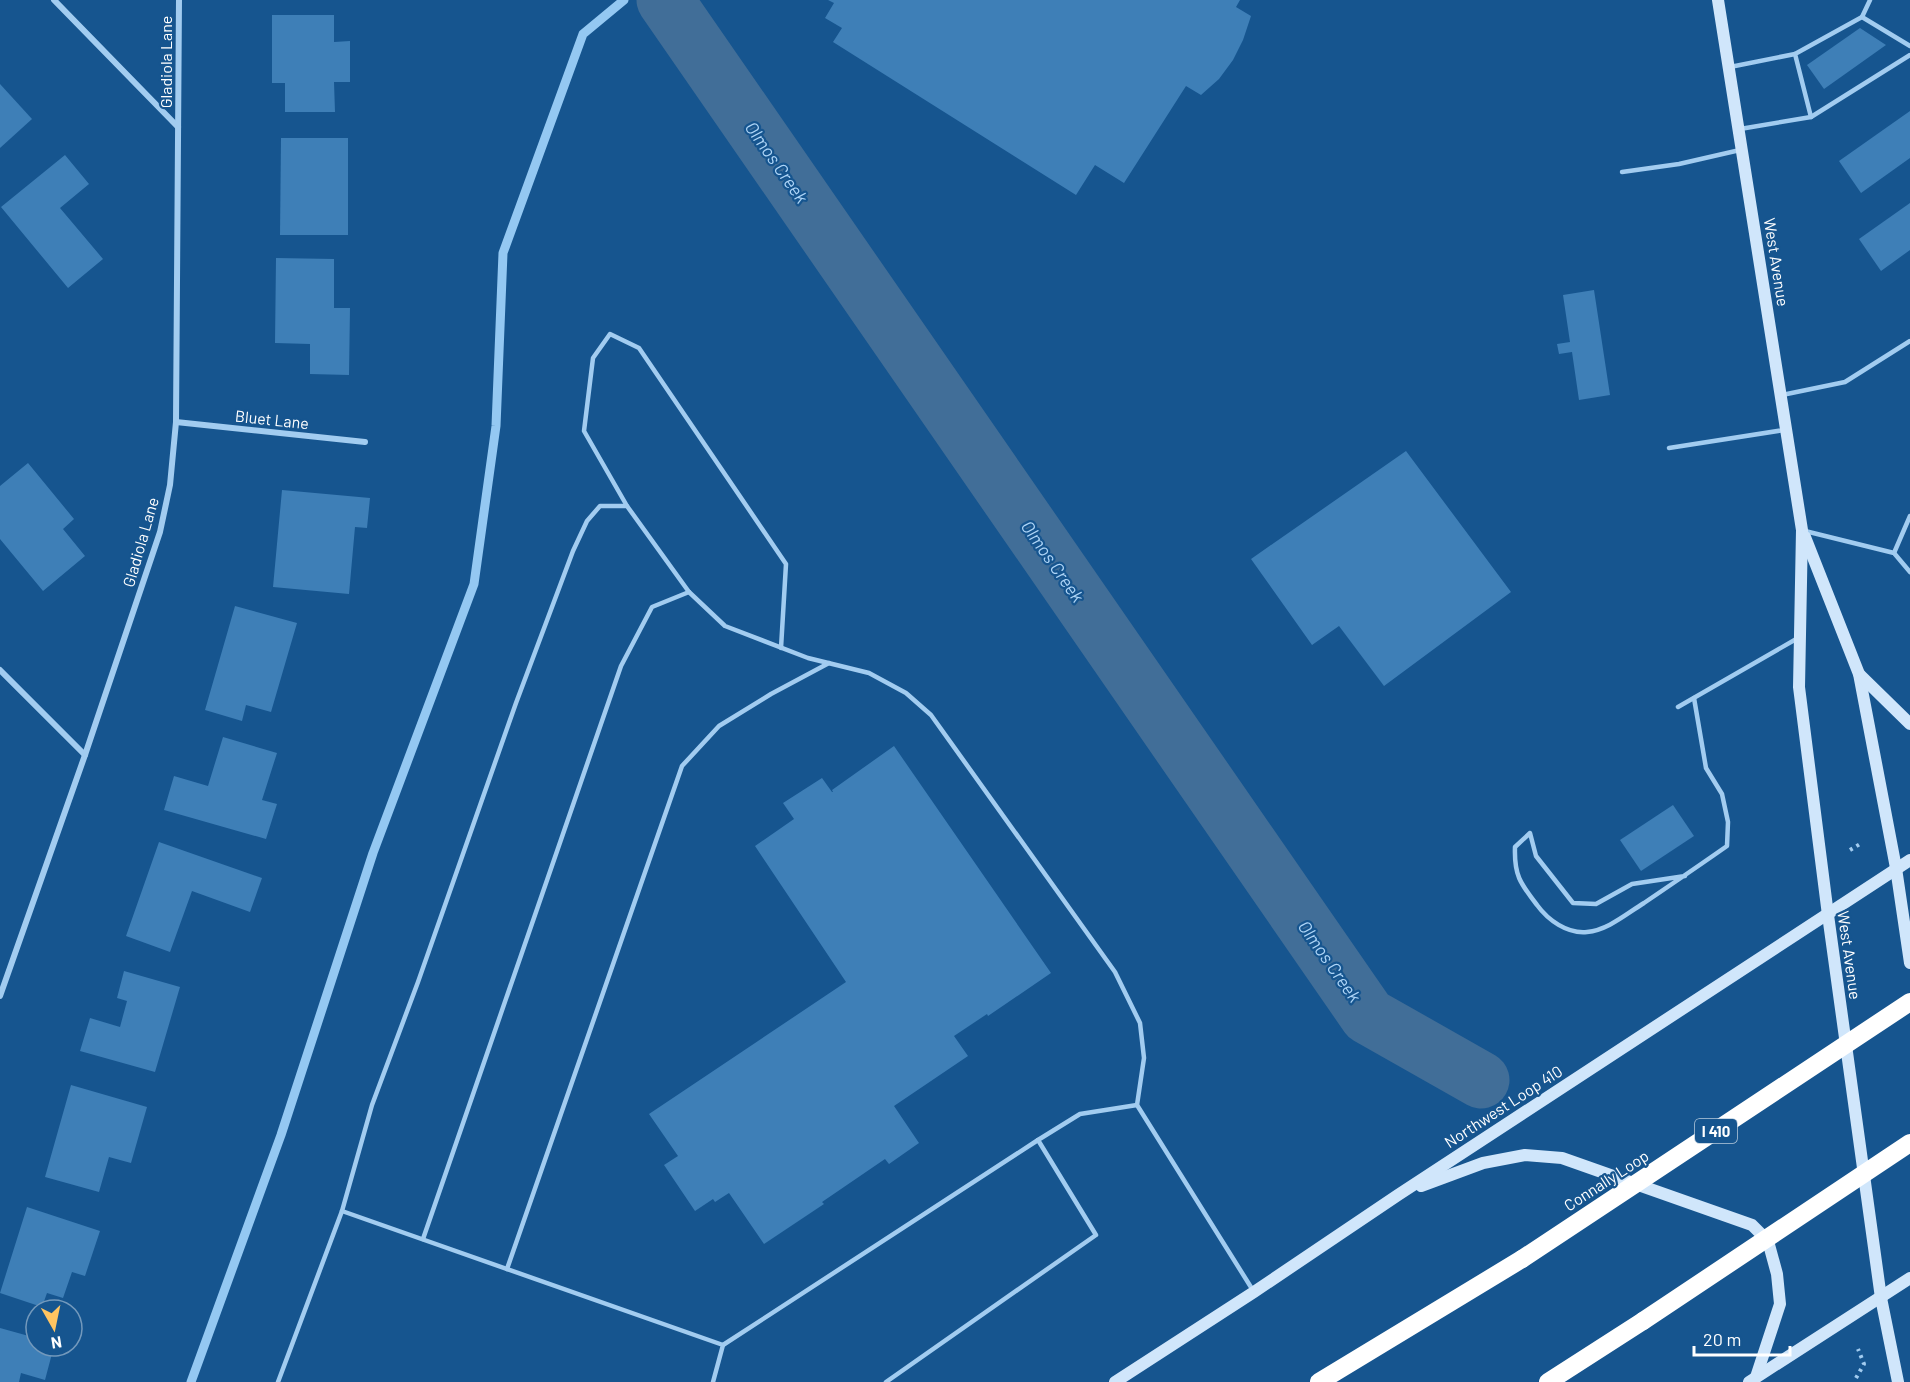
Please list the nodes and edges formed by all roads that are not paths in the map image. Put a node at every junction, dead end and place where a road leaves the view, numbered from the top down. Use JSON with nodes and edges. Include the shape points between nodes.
{"nodes":[{"id":1,"x":54,"y":0,"type":"edge"},
{"id":2,"x":179,"y":0,"type":"edge"},
{"id":3,"x":1718,"y":0,"type":"edge"},
{"id":4,"x":1870,"y":0,"type":"edge"},
{"id":5,"x":1862,"y":17,"type":"junction"},
{"id":6,"x":1910,"y":46,"type":"edge"},
{"id":7,"x":1795,"y":54,"type":"junction"},
{"id":8,"x":1910,"y":55,"type":"edge"},
{"id":9,"x":1730,"y":68,"type":"junction"},
{"id":10,"x":1811,"y":117,"type":"junction"},
{"id":11,"x":178,"y":128,"type":"junction"},
{"id":12,"x":1740,"y":129,"type":"junction"},
{"id":13,"x":1743,"y":150,"type":"junction"},
{"id":14,"x":1622,"y":172,"type":"dead end"},
{"id":15,"x":1910,"y":341,"type":"edge"},
{"id":16,"x":1781,"y":395,"type":"junction"},
{"id":17,"x":176,"y":422,"type":"junction"},
{"id":18,"x":1787,"y":429,"type":"junction"},
{"id":19,"x":365,"y":442,"type":"dead end"},
{"id":20,"x":1669,"y":448,"type":"dead end"},
{"id":21,"x":627,"y":506,"type":"junction"},
{"id":22,"x":1910,"y":516,"type":"edge"},
{"id":23,"x":1802,"y":530,"type":"junction"},
{"id":24,"x":1894,"y":553,"type":"junction"},
{"id":25,"x":1910,"y":572,"type":"edge"},
{"id":26,"x":689,"y":592,"type":"junction"},
{"id":27,"x":1800,"y":636,"type":"junction"},
{"id":28,"x":781,"y":648,"type":"junction"},
{"id":29,"x":829,"y":663,"type":"junction"},
{"id":30,"x":0,"y":669,"type":"edge"},
{"id":31,"x":1859,"y":674,"type":"junction"},
{"id":32,"x":1694,"y":698,"type":"junction"},
{"id":33,"x":1678,"y":707,"type":"dead end"},
{"id":34,"x":1910,"y":724,"type":"edge"},
{"id":35,"x":85,"y":755,"type":"junction"},
{"id":36,"x":1910,"y":860,"type":"edge"},
{"id":37,"x":1896,"y":868,"type":"junction"},
{"id":38,"x":1684,"y":876,"type":"junction"},
{"id":39,"x":1828,"y":915,"type":"junction"},
{"id":40,"x":1910,"y":963,"type":"edge"},
{"id":41,"x":0,"y":996,"type":"edge"},
{"id":42,"x":1910,"y":1002,"type":"edge"},
{"id":43,"x":1137,"y":1105,"type":"junction"},
{"id":44,"x":1038,"y":1140,"type":"junction"},
{"id":45,"x":1910,"y":1143,"type":"edge"},
{"id":46,"x":1398,"y":1195,"type":"junction"},
{"id":47,"x":342,"y":1211,"type":"junction"},
{"id":48,"x":423,"y":1239,"type":"junction"},
{"id":49,"x":507,"y":1269,"type":"junction"},
{"id":50,"x":1910,"y":1278,"type":"edge"},
{"id":51,"x":1254,"y":1292,"type":"junction"},
{"id":52,"x":1881,"y":1298,"type":"junction"},
{"id":53,"x":723,"y":1345,"type":"junction"},
{"id":54,"x":1753,"y":1379,"type":"edge"},
{"id":55,"x":278,"y":1382,"type":"edge"},
{"id":56,"x":712,"y":1382,"type":"edge"},
{"id":57,"x":886,"y":1382,"type":"edge"},
{"id":58,"x":1116,"y":1382,"type":"edge"},
{"id":59,"x":1319,"y":1382,"type":"edge"},
{"id":60,"x":1548,"y":1382,"type":"edge"},
{"id":61,"x":1898,"y":1382,"type":"edge"}],
"edges":[{"from":1,"to":11,"type":"street"},
{"from":2,"to":11,"type":"street","name":"Gladiola Lane"},
{"from":3,"to":9,"type":"main road","name":"West Avenue"},
{"from":4,"to":5,"type":"lane"},
{"from":5,"to":6,"type":"lane"},
{"from":5,"to":7,"type":"lane"},
{"from":7,"to":9,"type":"lane"},
{"from":7,"to":10,"type":"lane"},
{"from":8,"to":10,"type":"lane"},
{"from":9,"to":12,"type":"main road","name":"West Avenue"},
{"from":10,"to":12,"type":"lane"},
{"from":11,"to":17,"type":"street","name":"Gladiola Lane"},
{"from":12,"to":13,"type":"main road","name":"West Avenue"},
{"from":13,"to":14,"type":"lane"},
{"from":13,"to":16,"type":"main road","name":"West Avenue"},
{"from":15,"to":16,"type":"lane","via":[[1845,382]]},
{"from":16,"to":18,"type":"main road","name":"West Avenue"},
{"from":17,"to":19,"type":"street","name":"Bluet Lane"},
{"from":17,"to":35,"type":"street","name":"Gladiola Lane","via":[[170,485],[160,532]]},
{"from":18,"to":20,"type":"lane"},
{"from":18,"to":23,"type":"main road","name":"West Avenue"},
{"from":21,"to":26,"type":"lane"},
{"from":21,"to":28,"type":"lane","via":[[584,431],[593,358],[610,334],[639,348],[786,564]]},
{"from":21,"to":47,"type":"lane","via":[[600,506],[586,521],[573,551],[372,1105]]},
{"from":22,"to":24,"type":"lane"},
{"from":23,"to":24,"type":"lane"},
{"from":23,"to":27,"type":"main road","name":"West Avenue"},
{"from":23,"to":31,"type":"main road","name":"West Avenue"},
{"from":24,"to":25,"type":"lane"},
{"from":26,"to":28,"type":"lane","via":[[725,626]]},
{"from":26,"to":48,"type":"lane","via":[[652,607],[621,666]]},
{"from":27,"to":32,"type":"lane"},
{"from":27,"to":39,"type":"main road","name":"West Avenue","via":[[1799,687]]},
{"from":28,"to":29,"type":"lane"},
{"from":29,"to":43,"type":"lane","via":[[869,673],[906,693],[931,715],[1115,972],[1140,1023],[1144,1058]]},
{"from":29,"to":49,"type":"lane","via":[[719,726],[682,766]]},
{"from":30,"to":35,"type":"street"},
{"from":31,"to":34,"type":"main road"},
{"from":31,"to":37,"type":"main road","name":"West Avenue"},
{"from":32,"to":33,"type":"lane"},
{"from":32,"to":38,"type":"lane","via":[[1706,768],[1722,794],[1728,822],[1727,846]]},
{"from":35,"to":41,"type":"street","name":"Gladiola Lane"},
{"from":36,"to":37,"type":"main road","name":"Northwest Loop 410"},
{"from":37,"to":39,"type":"main road","name":"Northwest Loop 410"},
{"from":37,"to":40,"type":"main road","name":"West Avenue"},
{"from":38,"to":38,"type":"lane","via":[[1607,927],[1586,932],[1566,929],[1542,912],[1524,888],[1514,867],[1515,847],[1530,833],[1536,856],[1573,903],[1596,904],[1632,884]]},
{"from":39,"to":46,"type":"main road","name":"Northwest Loop 410"},
{"from":39,"to":52,"type":"main road","name":"West Avenue"},
{"from":42,"to":59,"type":"highway","name":"Connally Loop","number":"I 410","bridge":true,"via":[[1522,1259]]},
{"from":43,"to":44,"type":"lane","via":[[1080,1114]]},
{"from":43,"to":51,"type":"lane"},
{"from":44,"to":53,"type":"lane"},
{"from":44,"to":57,"type":"lane","via":[[1096,1235]]},
{"from":45,"to":60,"type":"highway","bridge":true},
{"from":46,"to":51,"type":"main road","name":"Northwest Loop 410"},
{"from":46,"to":54,"type":"main road","via":[[1483,1163],[1525,1155],[1562,1158],[1752,1225],[1768,1241],[1780,1304]]},
{"from":47,"to":48,"type":"lane"},
{"from":47,"to":55,"type":"lane"},
{"from":48,"to":49,"type":"lane"},
{"from":49,"to":53,"type":"lane"},
{"from":50,"to":52,"type":"main road"},
{"from":51,"to":58,"type":"main road","name":"Northwest Loop 410"},
{"from":52,"to":54,"type":"main road"},
{"from":52,"to":61,"type":"main road","name":"West Avenue"},
{"from":53,"to":56,"type":"lane"}]}
